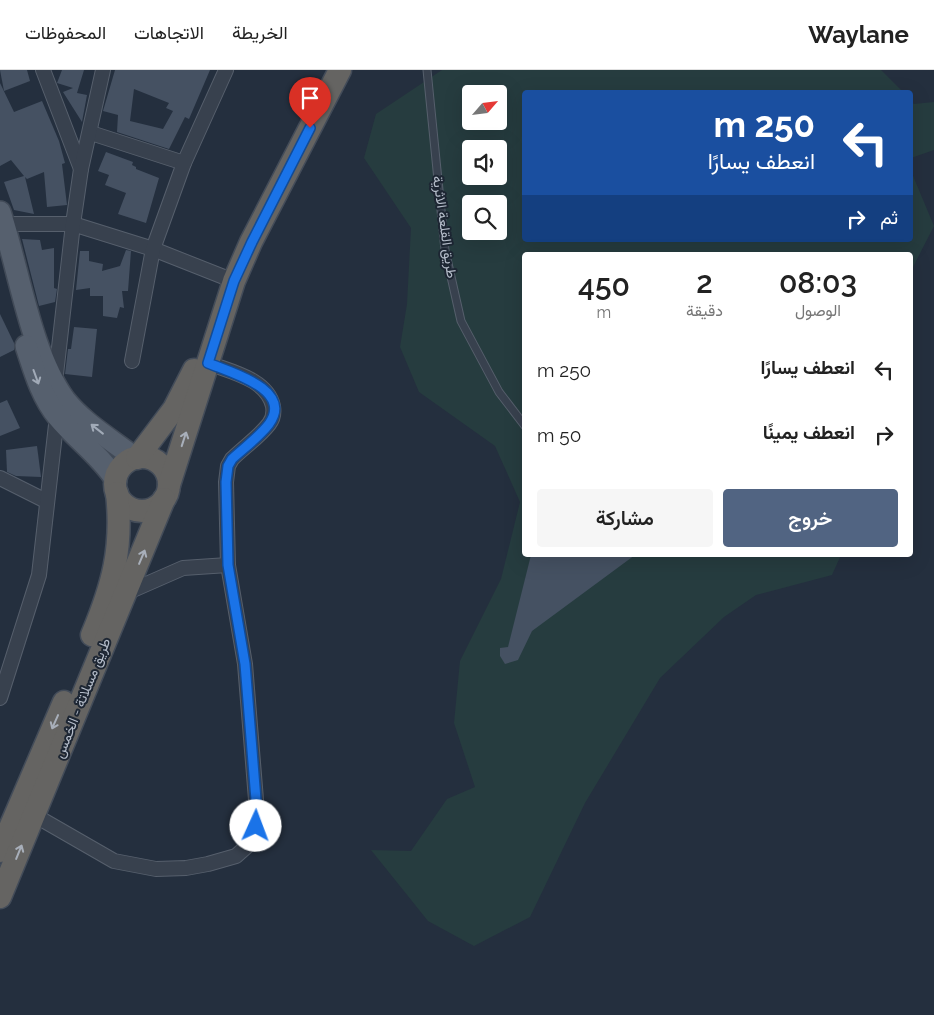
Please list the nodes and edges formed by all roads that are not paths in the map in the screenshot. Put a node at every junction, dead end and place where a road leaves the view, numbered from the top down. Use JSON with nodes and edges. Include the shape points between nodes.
{"nodes":[{"id":1,"x":42,"y":70,"type":"edge"},
{"id":2,"x":103,"y":70,"type":"edge"},
{"id":3,"x":226,"y":70,"type":"edge"},
{"id":4,"x":326,"y":70,"type":"edge"},
{"id":5,"x":340,"y":70,"type":"edge"},
{"id":6,"x":426,"y":70,"type":"edge"},
{"id":7,"x":91,"y":133,"type":"junction"},
{"id":8,"x":184,"y":162,"type":"junction"},
{"id":9,"x":81,"y":169,"type":"junction"},
{"id":10,"x":2,"y":218,"type":"edge"},
{"id":11,"x":73,"y":224,"type":"junction"},
{"id":12,"x":153,"y":249,"type":"junction"},
{"id":13,"x":0,"y":264,"type":"edge"},
{"id":14,"x":228,"y":280,"type":"junction"},
{"id":15,"x":132,"y":361,"type":"dead end"},
{"id":16,"x":208,"y":363,"type":"junction"},
{"id":17,"x":55,"y":383,"type":"junction"},
{"id":18,"x":57,"y":416,"type":"junction"},
{"id":19,"x":522,"y":422,"type":"edge"},
{"id":20,"x":136,"y":458,"type":"junction"},
{"id":21,"x":0,"y":478,"type":"edge"},
{"id":22,"x":116,"y":487,"type":"junction"},
{"id":23,"x":167,"y":492,"type":"junction"},
{"id":24,"x":46,"y":501,"type":"junction"},
{"id":25,"x":228,"y":565,"type":"junction"},
{"id":26,"x":126,"y":593,"type":"junction"},
{"id":27,"x":0,"y":698,"type":"edge"},
{"id":28,"x":34,"y":815,"type":"junction"},
{"id":29,"x":0,"y":851,"type":"edge"},
{"id":30,"x":0,"y":897,"type":"edge"}],
"edges":[{"from":1,"to":9,"type":"street"},
{"from":2,"to":7,"type":"street"},
{"from":3,"to":8,"type":"street"},
{"from":4,"to":14,"type":"highway","via":[[267,179]]},
{"from":5,"to":14,"type":"highway","via":[[252,242]]},
{"from":6,"to":19,"type":"lane","name":"طريق القلعة الاثرية","via":[[445,250],[461,321],[499,392]]},
{"from":7,"to":8,"type":"street"},
{"from":7,"to":9,"type":"street"},
{"from":8,"to":12,"type":"street"},
{"from":9,"to":11,"type":"street"},
{"from":10,"to":11,"type":"street"},
{"from":10,"to":17,"type":"main road","via":[[37,340]]},
{"from":11,"to":12,"type":"street"},
{"from":11,"to":17,"type":"street"},
{"from":12,"to":14,"type":"street"},
{"from":12,"to":15,"type":"street"},
{"from":13,"to":18,"type":"main road","one_way":true,"via":[[38,384]]},
{"from":14,"to":16,"type":"highway","name":"طريق مسلاتة - الخمس"},
{"from":14,"to":20,"type":"highway","via":[[190,378],[174,409]]},
{"from":23,"to":16,"type":"highway","name":"طريق مسلاتة - الخمس","one_way":true},
{"from":16,"to":25,"type":"street","via":[[260,384],[270,397],[273,409],[268,426],[228,466]]},
{"from":20,"to":17,"type":"main road","one_way":true,"via":[[76,412]]},
{"from":18,"to":22,"type":"main road","via":[[98,457]]},
{"from":18,"to":24,"type":"street"},
{"from":20,"to":22,"type":"highway","via":[[122,466]]},
{"from":20,"to":23,"type":"highway","via":[[160,464],[168,477]]},
{"from":21,"to":24,"type":"street"},
{"from":22,"to":23,"type":"highway","via":[[127,507],[143,511],[151,510]]},
{"from":22,"to":29,"type":"highway","name":"طريق مسلاتة - الخمس","one_way":true,"via":[[120,524],[118,554],[100,616]]},
{"from":26,"to":23,"type":"highway","name":"طريق مسلاتة - الخمس","one_way":true},
{"from":24,"to":27,"type":"street","via":[[39,575]]},
{"from":25,"to":26,"type":"street","via":[[183,568]]},
{"from":25,"to":28,"type":"street","via":[[245,664],[257,812],[254,840],[236,856],[186,868],[156,869],[114,861]]},
{"from":26,"to":28,"type":"highway","name":"طريق مسلاتة - الخمس"},
{"from":30,"to":28,"type":"highway","name":"طريق مسلاتة - الخمس","one_way":true}]}
